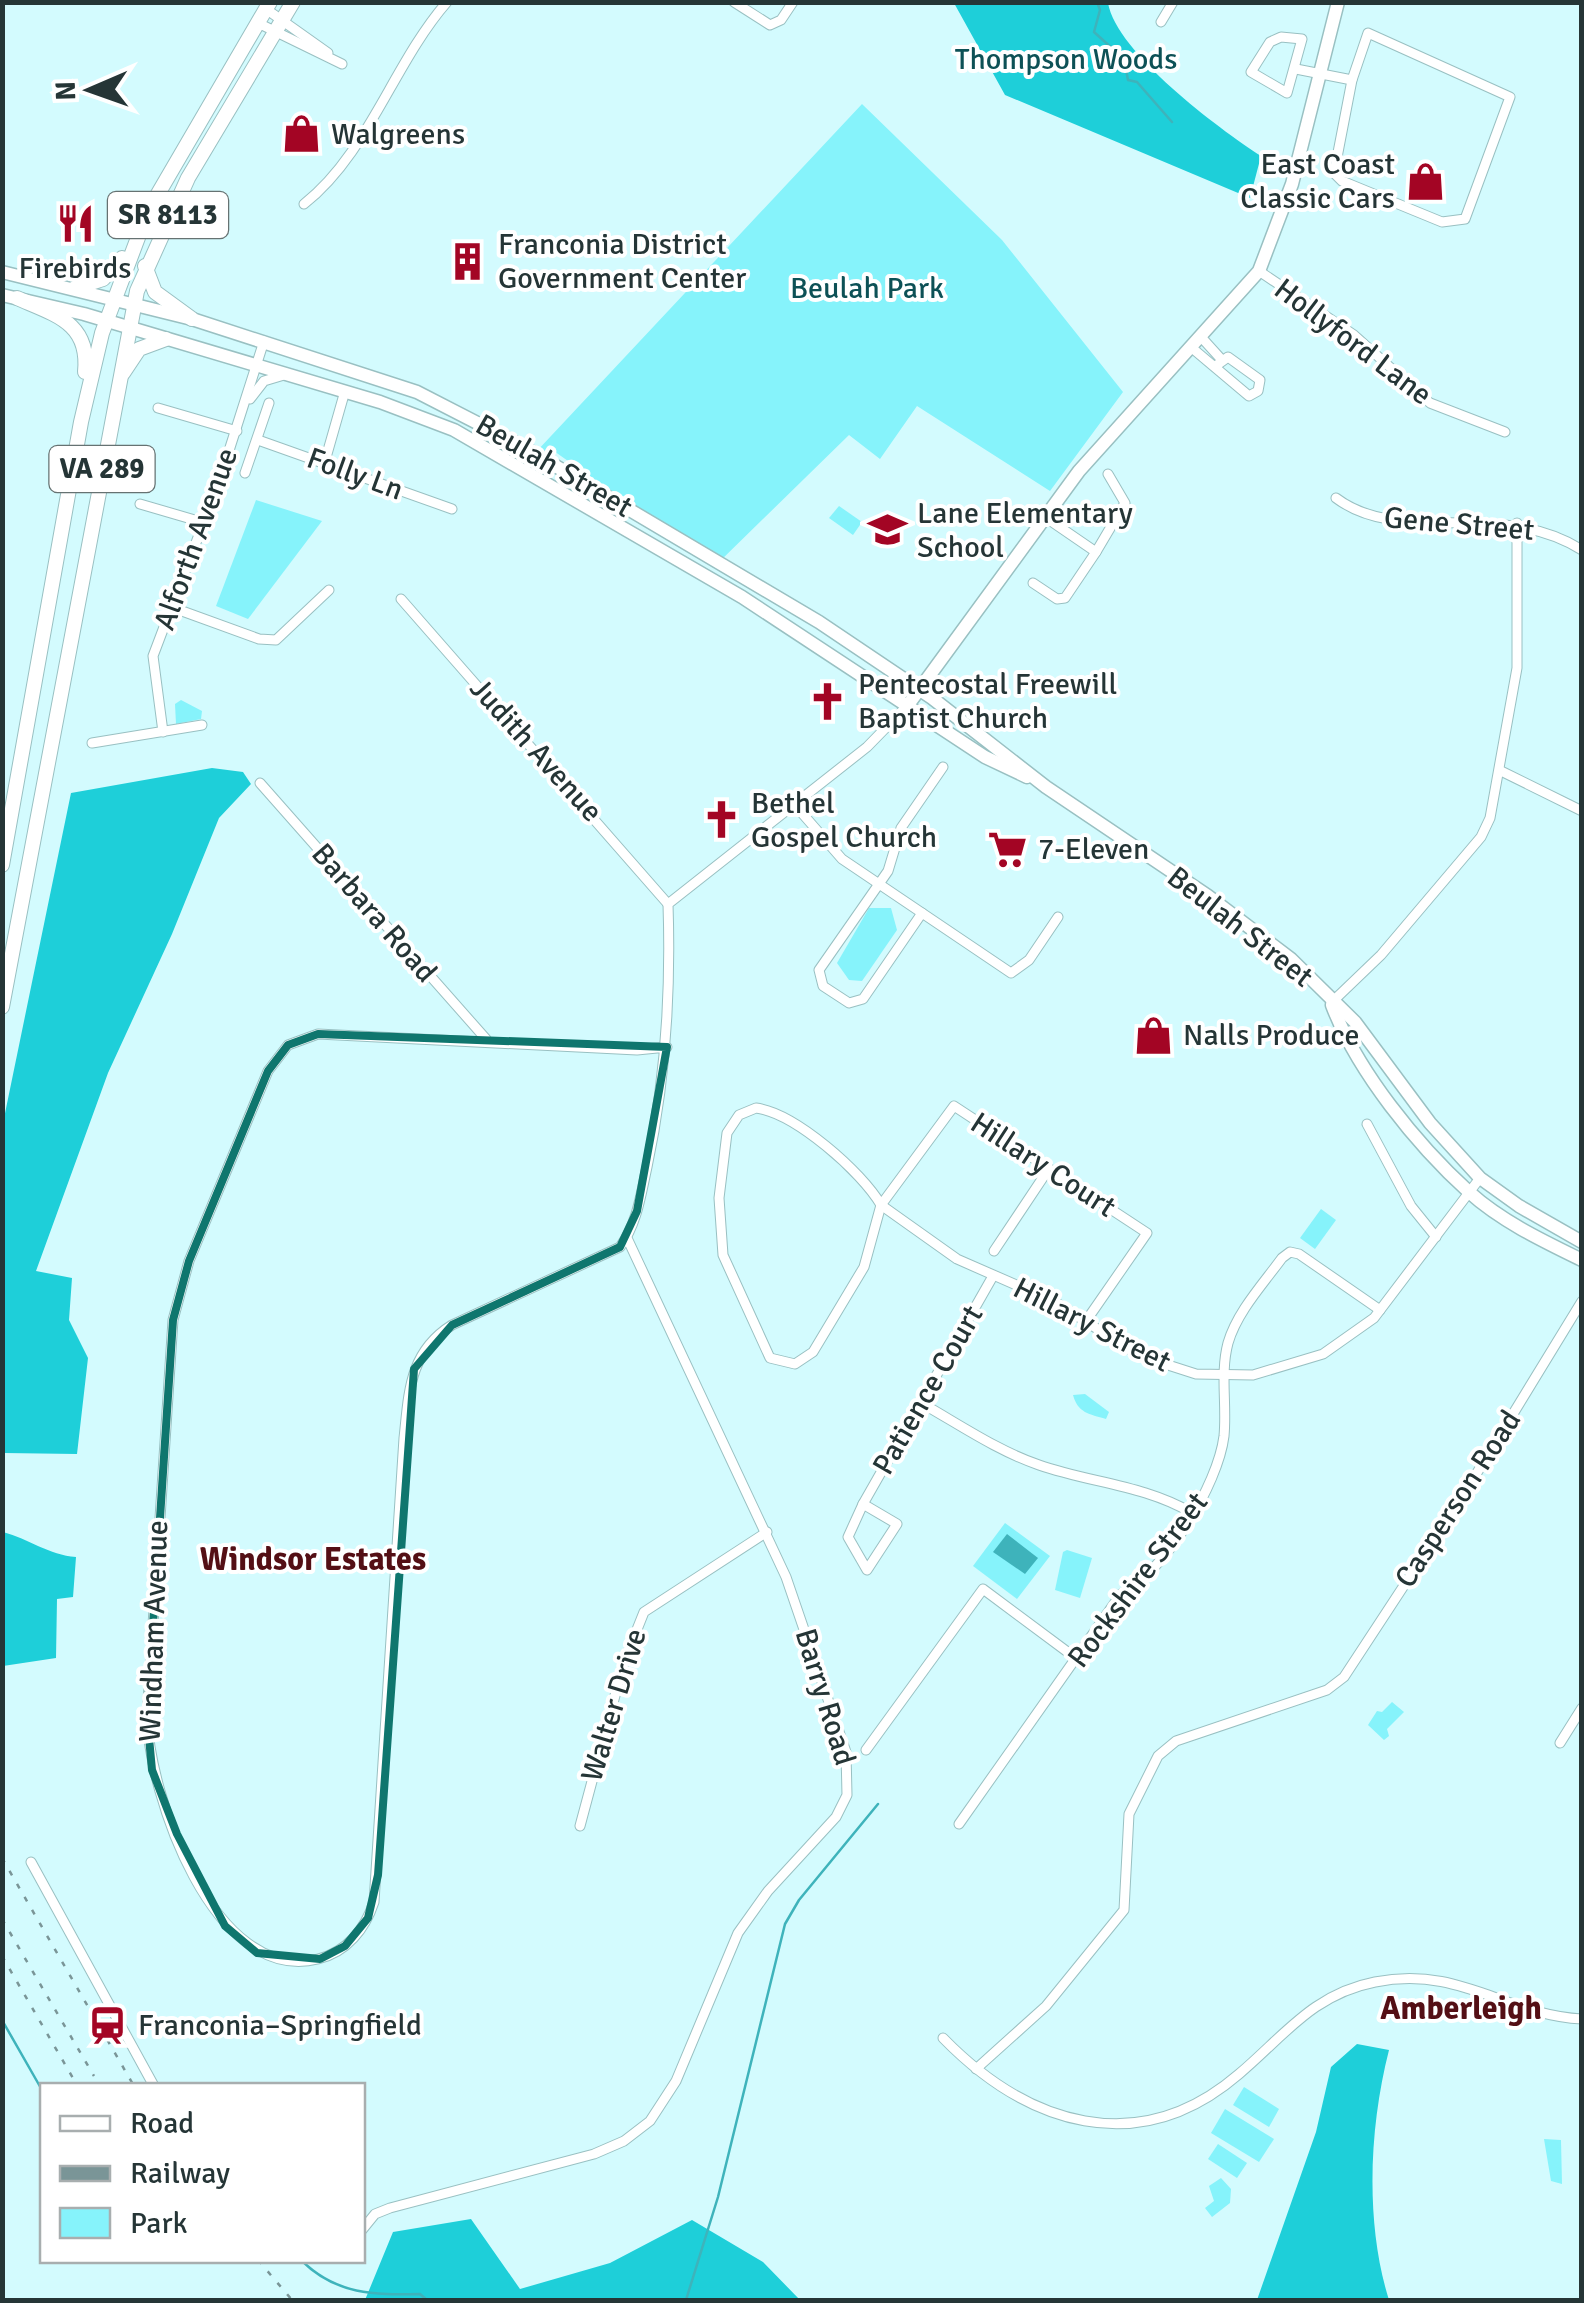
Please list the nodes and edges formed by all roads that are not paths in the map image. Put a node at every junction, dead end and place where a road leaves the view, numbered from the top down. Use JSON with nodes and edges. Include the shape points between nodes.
{"nodes":[{"id":1,"x":294,"y":2,"type":"edge"},
{"id":2,"x":447,"y":2,"type":"edge"},
{"id":3,"x":734,"y":2,"type":"edge"},
{"id":4,"x":793,"y":2,"type":"edge"},
{"id":5,"x":1172,"y":2,"type":"edge"},
{"id":6,"x":1338,"y":2,"type":"edge"},
{"id":7,"x":264,"y":12,"type":"edge"},
{"id":8,"x":283,"y":20,"type":"junction"},
{"id":9,"x":1162,"y":22,"type":"dead end"},
{"id":10,"x":274,"y":34,"type":"junction"},
{"id":11,"x":1296,"y":69,"type":"junction"},
{"id":12,"x":1322,"y":74,"type":"junction"},
{"id":13,"x":1352,"y":80,"type":"junction"},
{"id":14,"x":304,"y":204,"type":"dead end"},
{"id":15,"x":134,"y":241,"type":"junction"},
{"id":16,"x":144,"y":266,"type":"junction"},
{"id":17,"x":1259,"y":271,"type":"junction"},
{"id":18,"x":2,"y":272,"type":"edge"},
{"id":19,"x":75,"y":288,"type":"junction"},
{"id":20,"x":10,"y":296,"type":"edge"},
{"id":21,"x":114,"y":297,"type":"junction"},
{"id":22,"x":134,"y":303,"type":"junction"},
{"id":23,"x":192,"y":319,"type":"junction"},
{"id":24,"x":106,"y":320,"type":"junction"},
{"id":25,"x":129,"y":327,"type":"junction"},
{"id":26,"x":166,"y":339,"type":"junction"},
{"id":27,"x":264,"y":341,"type":"junction"},
{"id":28,"x":1197,"y":343,"type":"junction"},
{"id":29,"x":1219,"y":362,"type":"junction"},
{"id":30,"x":256,"y":365,"type":"junction"},
{"id":31,"x":286,"y":374,"type":"junction"},
{"id":32,"x":118,"y":382,"type":"junction"},
{"id":33,"x":344,"y":392,"type":"junction"},
{"id":34,"x":269,"y":402,"type":"dead end"},
{"id":35,"x":246,"y":405,"type":"junction"},
{"id":36,"x":158,"y":408,"type":"dead end"},
{"id":37,"x":81,"y":422,"type":"junction"},
{"id":38,"x":236,"y":431,"type":"junction"},
{"id":39,"x":1504,"y":432,"type":"dead end"},
{"id":40,"x":258,"y":440,"type":"junction"},
{"id":41,"x":324,"y":461,"type":"junction"},
{"id":42,"x":245,"y":473,"type":"dead end"},
{"id":43,"x":1108,"y":474,"type":"dead end"},
{"id":44,"x":1336,"y":498,"type":"dead end"},
{"id":45,"x":140,"y":504,"type":"dead end"},
{"id":46,"x":452,"y":509,"type":"dead end"},
{"id":47,"x":1045,"y":516,"type":"junction"},
{"id":48,"x":205,"y":523,"type":"junction"},
{"id":49,"x":1517,"y":524,"type":"junction"},
{"id":50,"x":1582,"y":550,"type":"edge"},
{"id":51,"x":1096,"y":552,"type":"junction"},
{"id":52,"x":1033,"y":583,"type":"dead end"},
{"id":53,"x":329,"y":590,"type":"dead end"},
{"id":54,"x":401,"y":599,"type":"dead end"},
{"id":55,"x":171,"y":607,"type":"junction"},
{"id":56,"x":921,"y":690,"type":"junction"},
{"id":57,"x":908,"y":705,"type":"junction"},
{"id":58,"x":202,"y":725,"type":"dead end"},
{"id":59,"x":163,"y":732,"type":"junction"},
{"id":60,"x":92,"y":743,"type":"dead end"},
{"id":61,"x":943,"y":767,"type":"dead end"},
{"id":62,"x":1501,"y":770,"type":"junction"},
{"id":63,"x":260,"y":783,"type":"dead end"},
{"id":64,"x":1046,"y":786,"type":"junction"},
{"id":65,"x":794,"y":804,"type":"junction"},
{"id":66,"x":1582,"y":810,"type":"edge"},
{"id":67,"x":2,"y":865,"type":"edge"},
{"id":68,"x":879,"y":882,"type":"junction"},
{"id":69,"x":668,"y":904,"type":"junction"},
{"id":70,"x":922,"y":913,"type":"junction"},
{"id":71,"x":1058,"y":917,"type":"dead end"},
{"id":72,"x":1331,"y":1003,"type":"junction"},
{"id":73,"x":2,"y":1007,"type":"edge"},
{"id":74,"x":490,"y":1041,"type":"junction"},
{"id":75,"x":667,"y":1047,"type":"junction"},
{"id":76,"x":1366,"y":1124,"type":"dead end"},
{"id":77,"x":1048,"y":1170,"type":"junction"},
{"id":78,"x":1480,"y":1178,"type":"junction"},
{"id":79,"x":1468,"y":1192,"type":"junction"},
{"id":80,"x":881,"y":1205,"type":"junction"},
{"id":81,"x":1436,"y":1236,"type":"junction"},
{"id":82,"x":627,"y":1238,"type":"junction"},
{"id":83,"x":1582,"y":1242,"type":"edge"},
{"id":84,"x":994,"y":1250,"type":"dead end"},
{"id":85,"x":1582,"y":1260,"type":"edge"},
{"id":86,"x":993,"y":1276,"type":"junction"},
{"id":87,"x":1582,"y":1302,"type":"edge"},
{"id":88,"x":1380,"y":1310,"type":"junction"},
{"id":89,"x":1086,"y":1321,"type":"junction"},
{"id":90,"x":1224,"y":1376,"type":"junction"},
{"id":91,"x":923,"y":1404,"type":"junction"},
{"id":92,"x":864,"y":1504,"type":"junction"},
{"id":93,"x":1192,"y":1513,"type":"junction"},
{"id":94,"x":768,"y":1532,"type":"junction"},
{"id":95,"x":1078,"y":1658,"type":"junction"},
{"id":96,"x":1582,"y":1708,"type":"edge"},
{"id":97,"x":1560,"y":1743,"type":"dead end"},
{"id":98,"x":866,"y":1750,"type":"dead end"},
{"id":99,"x":959,"y":1824,"type":"dead end"},
{"id":100,"x":580,"y":1826,"type":"dead end"},
{"id":101,"x":30,"y":1862,"type":"dead end"},
{"id":102,"x":1582,"y":2019,"type":"edge"},
{"id":103,"x":943,"y":2038,"type":"dead end"},
{"id":104,"x":976,"y":2070,"type":"junction"},
{"id":105,"x":152,"y":2083,"type":"edge"},
{"id":106,"x":365,"y":2226,"type":"edge"}],
"edges":[{"from":1,"to":8,"type":"main road","number":"SR 8113"},
{"from":2,"to":14,"type":"street","via":[[403,60],[331,182]]},
{"from":3,"to":4,"type":"street","via":[[770,25]]},
{"from":5,"to":9,"type":"street"},
{"from":6,"to":12,"type":"main road"},
{"from":7,"to":8,"type":"street"},
{"from":7,"to":10,"type":"street"},
{"from":7,"to":15,"type":"main road","number":"SR 8113"},
{"from":8,"to":10,"type":"main road","number":"SR 8113"},
{"from":8,"to":10,"type":"street","via":[[342,64]]},
{"from":10,"to":16,"type":"main road","number":"SR 8113"},
{"from":11,"to":11,"type":"street","via":[[1302,39],[1281,37],[1270,42],[1252,72],[1287,93]]},
{"from":11,"to":12,"type":"street"},
{"from":12,"to":13,"type":"street"},
{"from":12,"to":17,"type":"main road"},
{"from":13,"to":13,"type":"street","via":[[1334,172],[1442,222],[1465,219],[1510,97],[1374,33],[1361,46]]},
{"from":15,"to":19,"type":"main road","via":[[108,275]]},
{"from":15,"to":21,"type":"main road","number":"SR 8113"},
{"from":16,"to":22,"type":"main road","number":"SR 8113"},
{"from":16,"to":23,"type":"main road","via":[[160,298]]},
{"from":17,"to":28,"type":"main road"},
{"from":17,"to":39,"type":"street","name":"Hollyford Lane","via":[[1354,335],[1430,403]]},
{"from":18,"to":19,"type":"main road","name":"Beulah Street"},
{"from":19,"to":21,"type":"main road","name":"Beulah Street"},
{"from":20,"to":24,"type":"main road","name":"Beulah Street"},
{"from":20,"to":37,"type":"main road","via":[[71,322],[82,334],[87,357]]},
{"from":21,"to":22,"type":"main road","name":"Beulah Street"},
{"from":21,"to":24,"type":"main road","number":"SR 8113"},
{"from":22,"to":23,"type":"main road","name":"Beulah Street"},
{"from":22,"to":25,"type":"main road","number":"SR 8113"},
{"from":23,"to":27,"type":"main road","name":"Beulah Street"},
{"from":24,"to":25,"type":"main road","name":"Beulah Street"},
{"from":24,"to":37,"type":"main road","number":"VA 289"},
{"from":25,"to":26,"type":"main road","name":"Beulah Street"},
{"from":25,"to":32,"type":"main road","number":"VA 289"},
{"from":26,"to":30,"type":"main road","name":"Beulah Street"},
{"from":26,"to":32,"type":"main road","via":[[140,349]]},
{"from":27,"to":30,"type":"street","name":"Alforth Avenue"},
{"from":27,"to":56,"type":"main road","name":"Beulah Street","via":[[389,381],[479,422],[819,622]]},
{"from":28,"to":29,"type":"street"},
{"from":28,"to":47,"type":"main road"},
{"from":29,"to":29,"type":"street","via":[[1216,372],[1249,396],[1258,391],[1260,380],[1228,357]]},
{"from":30,"to":31,"type":"main road","name":"Beulah Street"},
{"from":30,"to":35,"type":"street","name":"Alforth Avenue"},
{"from":31,"to":33,"type":"main road","name":"Beulah Street"},
{"from":31,"to":35,"type":"street","via":[[260,384]]},
{"from":32,"to":73,"type":"main road","number":"VA 289"},
{"from":33,"to":41,"type":"street"},
{"from":33,"to":57,"type":"main road","name":"Beulah Street","via":[[418,414],[492,450],[742,597]]},
{"from":34,"to":40,"type":"street"},
{"from":35,"to":38,"type":"street","name":"Alforth Avenue"},
{"from":36,"to":38,"type":"street"},
{"from":37,"to":67,"type":"main road","number":"VA 289"},
{"from":38,"to":48,"type":"street","name":"Alforth Avenue"},
{"from":40,"to":41,"type":"street","name":"Folly Ln"},
{"from":40,"to":42,"type":"street"},
{"from":41,"to":46,"type":"street","name":"Folly Ln"},
{"from":43,"to":51,"type":"street","via":[[1125,502]]},
{"from":44,"to":49,"type":"street","name":"Gene Street","via":[[1384,518]]},
{"from":45,"to":48,"type":"street"},
{"from":47,"to":51,"type":"street"},
{"from":47,"to":56,"type":"main road"},
{"from":48,"to":55,"type":"street","name":"Alforth Avenue"},
{"from":49,"to":50,"type":"street","name":"Gene Street"},
{"from":49,"to":62,"type":"street","via":[[1518,668]]},
{"from":51,"to":52,"type":"street","via":[[1065,598]]},
{"from":53,"to":55,"type":"street","via":[[276,640]]},
{"from":54,"to":69,"type":"street","name":"Judith Avenue"},
{"from":55,"to":59,"type":"street","name":"Alforth Avenue","via":[[153,656]]},
{"from":56,"to":57,"type":"main road"},
{"from":56,"to":64,"type":"main road","name":"Beulah Street"},
{"from":57,"to":64,"type":"main road","name":"Beulah Street","via":[[985,757]]},
{"from":57,"to":65,"type":"street"},
{"from":58,"to":59,"type":"street"},
{"from":59,"to":60,"type":"street"},
{"from":61,"to":68,"type":"street","via":[[901,828]]},
{"from":62,"to":66,"type":"street"},
{"from":62,"to":72,"type":"street","via":[[1482,837]]},
{"from":63,"to":74,"type":"street","name":"Barbara Road"},
{"from":64,"to":72,"type":"main road","name":"Beulah Street","via":[[1252,929]]},
{"from":65,"to":68,"type":"street","via":[[842,858]]},
{"from":65,"to":69,"type":"street"},
{"from":68,"to":70,"type":"street"},
{"from":68,"to":70,"type":"street","via":[[819,970],[822,986],[842,1000],[860,1002]]},
{"from":69,"to":75,"type":"street"},
{"from":70,"to":71,"type":"street","via":[[1011,973],[1029,960]]},
{"from":72,"to":78,"type":"main road","name":"Beulah Street","via":[[1355,1022],[1430,1124]]},
{"from":72,"to":79,"type":"main road","name":"Beulah Street","via":[[1382,1094]]},
{"from":74,"to":75,"type":"street","name":"Windham Avenue"},
{"from":74,"to":82,"type":"street","name":"Windham Avenue","via":[[332,1034],[288,1045],[268,1070],[177,1300],[155,1570],[150,1758],[163,1803],[213,1906],[256,1953],[295,1962],[330,1955],[358,1934],[374,1902],[404,1438],[419,1356],[452,1325],[589,1266]]},
{"from":75,"to":82,"type":"street","via":[[655,1130]]},
{"from":76,"to":81,"type":"street","via":[[1411,1206]]},
{"from":77,"to":80,"type":"street","name":"Hillary Court","via":[[954,1106]]},
{"from":77,"to":84,"type":"street"},
{"from":77,"to":89,"type":"street","name":"Hillary Court","via":[[1146,1233]]},
{"from":78,"to":79,"type":"street","name":"Hillary Street"},
{"from":78,"to":83,"type":"main road","name":"Beulah Street"},
{"from":79,"to":81,"type":"street","name":"Hillary Street"},
{"from":79,"to":85,"type":"main road","name":"Beulah Street"},
{"from":80,"to":80,"type":"street","name":"Hillary Street","via":[[864,1267],[813,1352],[795,1364],[770,1358],[724,1256],[719,1198],[727,1133],[739,1115],[772,1110],[868,1184]]},
{"from":80,"to":86,"type":"street","name":"Hillary Street","via":[[932,1244]]},
{"from":81,"to":88,"type":"street","name":"Hillary Street"},
{"from":82,"to":94,"type":"street","name":"Barry Road"},
{"from":86,"to":89,"type":"street","name":"Hillary Street"},
{"from":86,"to":91,"type":"street","name":"Patience Court"},
{"from":87,"to":104,"type":"street","name":"Casperson Road","via":[[1347,1674],[1328,1690],[1162,1750],[1129,1814],[1124,1910],[1046,2006]]},
{"from":88,"to":90,"type":"street","name":"Hillary Street","via":[[1350,1337],[1305,1362]]},
{"from":88,"to":90,"type":"street","name":"Rockshire Street","via":[[1290,1252],[1237,1321]]},
{"from":89,"to":90,"type":"street","name":"Hillary Street","via":[[1161,1365]]},
{"from":90,"to":93,"type":"street","name":"Rockshire Street","via":[[1219,1462]]},
{"from":91,"to":92,"type":"street","name":"Patience Court"},
{"from":91,"to":93,"type":"street","via":[[1024,1460],[1142,1489]]},
{"from":92,"to":92,"type":"street","name":"Patience Court","via":[[848,1537],[867,1570],[898,1524]]},
{"from":93,"to":95,"type":"street","name":"Rockshire Street","via":[[1141,1584],[1121,1594]]},
{"from":94,"to":100,"type":"street","name":"Walter Drive","via":[[644,1612]]},
{"from":94,"to":106,"type":"street","name":"Barry Road","via":[[846,1752],[850,1784],[843,1806],[738,1933],[676,2081],[637,2132],[594,2154],[390,2208]]},
{"from":95,"to":98,"type":"street","via":[[983,1589]]},
{"from":95,"to":99,"type":"street","name":"Rockshire Street"},
{"from":96,"to":97,"type":"street"},
{"from":101,"to":105,"type":"street"},
{"from":102,"to":104,"type":"street","via":[[1534,2011],[1450,1981],[1375,1982],[1304,2012],[1206,2097],[1169,2114],[1125,2122],[1044,2112]]},
{"from":103,"to":104,"type":"street"}]}
